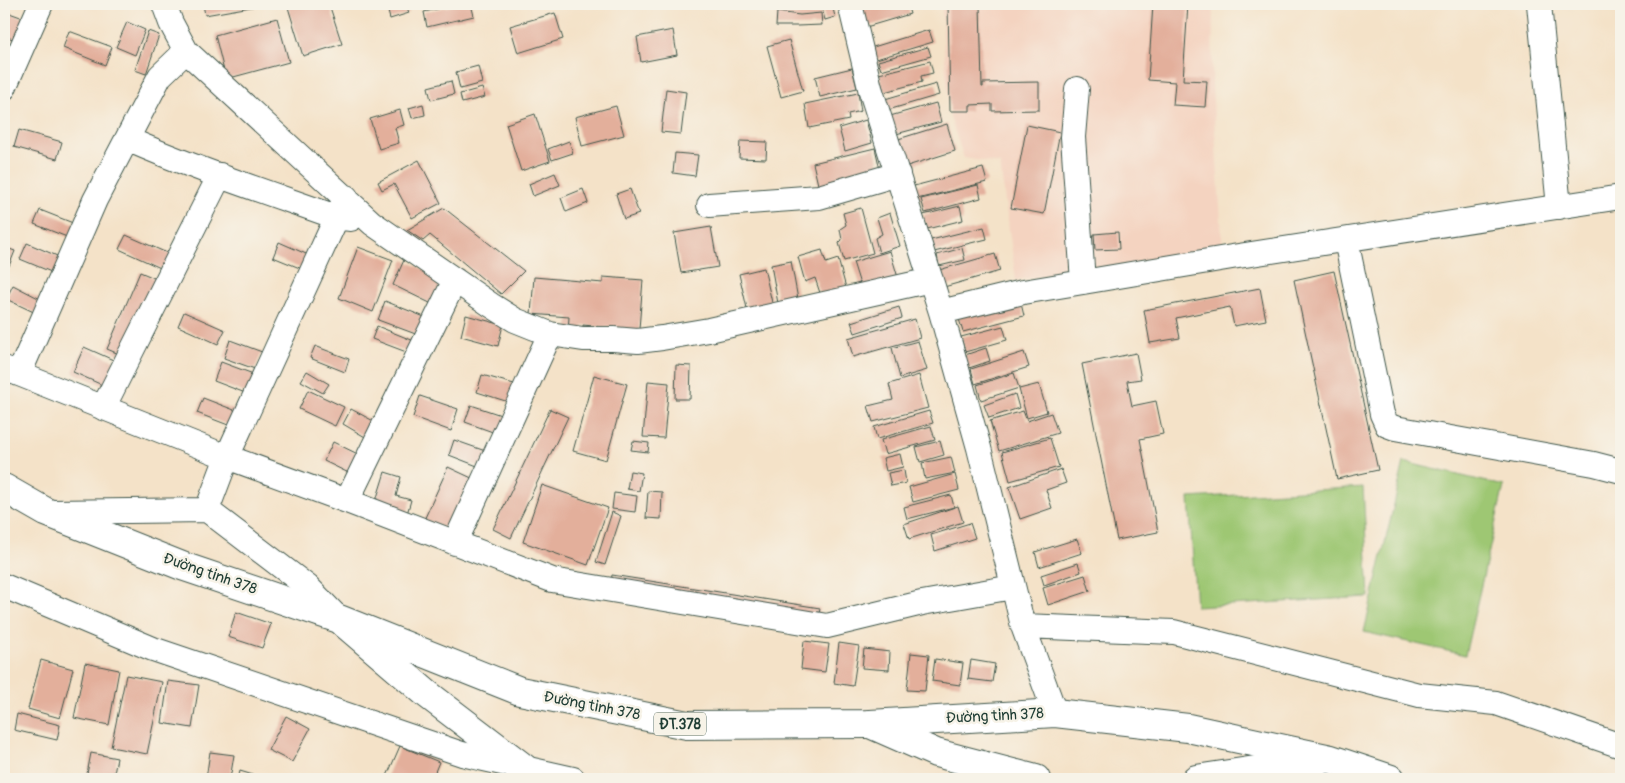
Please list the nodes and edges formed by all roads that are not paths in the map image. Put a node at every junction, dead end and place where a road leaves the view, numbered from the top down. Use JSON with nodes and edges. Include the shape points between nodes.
{"nodes":[{"id":1,"x":41,"y":4,"type":"edge"},
{"id":2,"x":164,"y":4,"type":"edge"},
{"id":3,"x":850,"y":4,"type":"edge"},
{"id":4,"x":1539,"y":4,"type":"edge"},
{"id":5,"x":186,"y":51,"type":"junction"},
{"id":6,"x":4,"y":88,"type":"edge"},
{"id":7,"x":1077,"y":89,"type":"dead end"},
{"id":8,"x":128,"y":139,"type":"junction"},
{"id":9,"x":898,"y":174,"type":"junction"},
{"id":10,"x":220,"y":175,"type":"junction"},
{"id":11,"x":1621,"y":197,"type":"edge"},
{"id":12,"x":708,"y":205,"type":"dead end"},
{"id":13,"x":341,"y":207,"type":"junction"},
{"id":14,"x":1559,"y":207,"type":"junction"},
{"id":15,"x":1346,"y":240,"type":"junction"},
{"id":16,"x":455,"y":280,"type":"junction"},
{"id":17,"x":931,"y":280,"type":"junction"},
{"id":18,"x":1083,"y":282,"type":"junction"},
{"id":19,"x":942,"y":312,"type":"junction"},
{"id":20,"x":550,"y":334,"type":"junction"},
{"id":21,"x":12,"y":371,"type":"edge"},
{"id":22,"x":103,"y":408,"type":"junction"},
{"id":23,"x":227,"y":458,"type":"junction"},
{"id":24,"x":1621,"y":471,"type":"edge"},
{"id":25,"x":4,"y":488,"type":"edge"},
{"id":26,"x":347,"y":501,"type":"junction"},
{"id":27,"x":207,"y":510,"type":"junction"},
{"id":28,"x":46,"y":512,"type":"junction"},
{"id":29,"x":455,"y":543,"type":"junction"},
{"id":30,"x":4,"y":586,"type":"edge"},
{"id":31,"x":1013,"y":587,"type":"junction"},
{"id":32,"x":339,"y":619,"type":"junction"},
{"id":33,"x":1023,"y":626,"type":"junction"},
{"id":34,"x":1055,"y":712,"type":"junction"},
{"id":35,"x":870,"y":724,"type":"junction"},
{"id":36,"x":1621,"y":746,"type":"edge"},
{"id":37,"x":1331,"y":759,"type":"junction"},
{"id":38,"x":505,"y":770,"type":"edge"},
{"id":39,"x":573,"y":779,"type":"edge"},
{"id":40,"x":1036,"y":779,"type":"edge"},
{"id":41,"x":1196,"y":779,"type":"edge"},
{"id":42,"x":1391,"y":779,"type":"edge"}],
"edges":[{"from":1,"to":6,"type":"street"},
{"from":2,"to":5,"type":"street"},
{"from":3,"to":9,"type":"street","via":[[870,88]]},
{"from":4,"to":14,"type":"street"},
{"from":5,"to":8,"type":"street","via":[[160,76]]},
{"from":5,"to":13,"type":"street"},
{"from":7,"to":18,"type":"street","via":[[1073,137]]},
{"from":8,"to":10,"type":"street"},
{"from":8,"to":21,"type":"street","via":[[94,200]]},
{"from":9,"to":12,"type":"street","via":[[818,197]]},
{"from":9,"to":17,"type":"street"},
{"from":10,"to":13,"type":"street"},
{"from":10,"to":22,"type":"street"},
{"from":11,"to":14,"type":"street"},
{"from":13,"to":16,"type":"street","via":[[372,223]]},
{"from":13,"to":23,"type":"street"},
{"from":14,"to":15,"type":"street"},
{"from":15,"to":18,"type":"street"},
{"from":15,"to":24,"type":"street","via":[[1382,414],[1387,425]]},
{"from":16,"to":20,"type":"street","via":[[515,320]]},
{"from":16,"to":26,"type":"street"},
{"from":17,"to":19,"type":"street"},
{"from":17,"to":20,"type":"street","via":[[662,338],[638,341]]},
{"from":18,"to":19,"type":"street","via":[[1023,292]]},
{"from":19,"to":31,"type":"street"},
{"from":20,"to":29,"type":"street"},
{"from":21,"to":22,"type":"street"},
{"from":22,"to":23,"type":"street"},
{"from":23,"to":26,"type":"street"},
{"from":23,"to":27,"type":"street"},
{"from":25,"to":28,"type":"main road","name":"Đường tỉnh 378","number":"ĐT.378"},
{"from":26,"to":29,"type":"street"},
{"from":27,"to":28,"type":"street"},
{"from":27,"to":32,"type":"street","via":[[308,588]]},
{"from":28,"to":32,"type":"main road","name":"Đường tỉnh 378","number":"ĐT.378","via":[[182,566]]},
{"from":29,"to":31,"type":"street","via":[[552,580],[828,626],[922,602]]},
{"from":30,"to":38,"type":"street","via":[[153,649]]},
{"from":31,"to":33,"type":"street"},
{"from":32,"to":35,"type":"main road","name":"Đường tỉnh 378","number":"ĐT.378","via":[[520,691],[687,725]]},
{"from":32,"to":38,"type":"main road","via":[[427,694]]},
{"from":33,"to":34,"type":"street"},
{"from":33,"to":36,"type":"street","via":[[1174,632],[1419,695],[1496,703]]},
{"from":34,"to":35,"type":"main road","name":"Đường tỉnh 378","number":"ĐT.378"},
{"from":34,"to":37,"type":"main road","name":"Đường tỉnh 378","number":"ĐT.378","via":[[1188,728]]},
{"from":35,"to":40,"type":"main road","via":[[936,753]]},
{"from":37,"to":41,"type":"main road"},
{"from":37,"to":42,"type":"main road","name":"Đường tỉnh 378","number":"ĐT.378"},
{"from":38,"to":39,"type":"street"}]}
